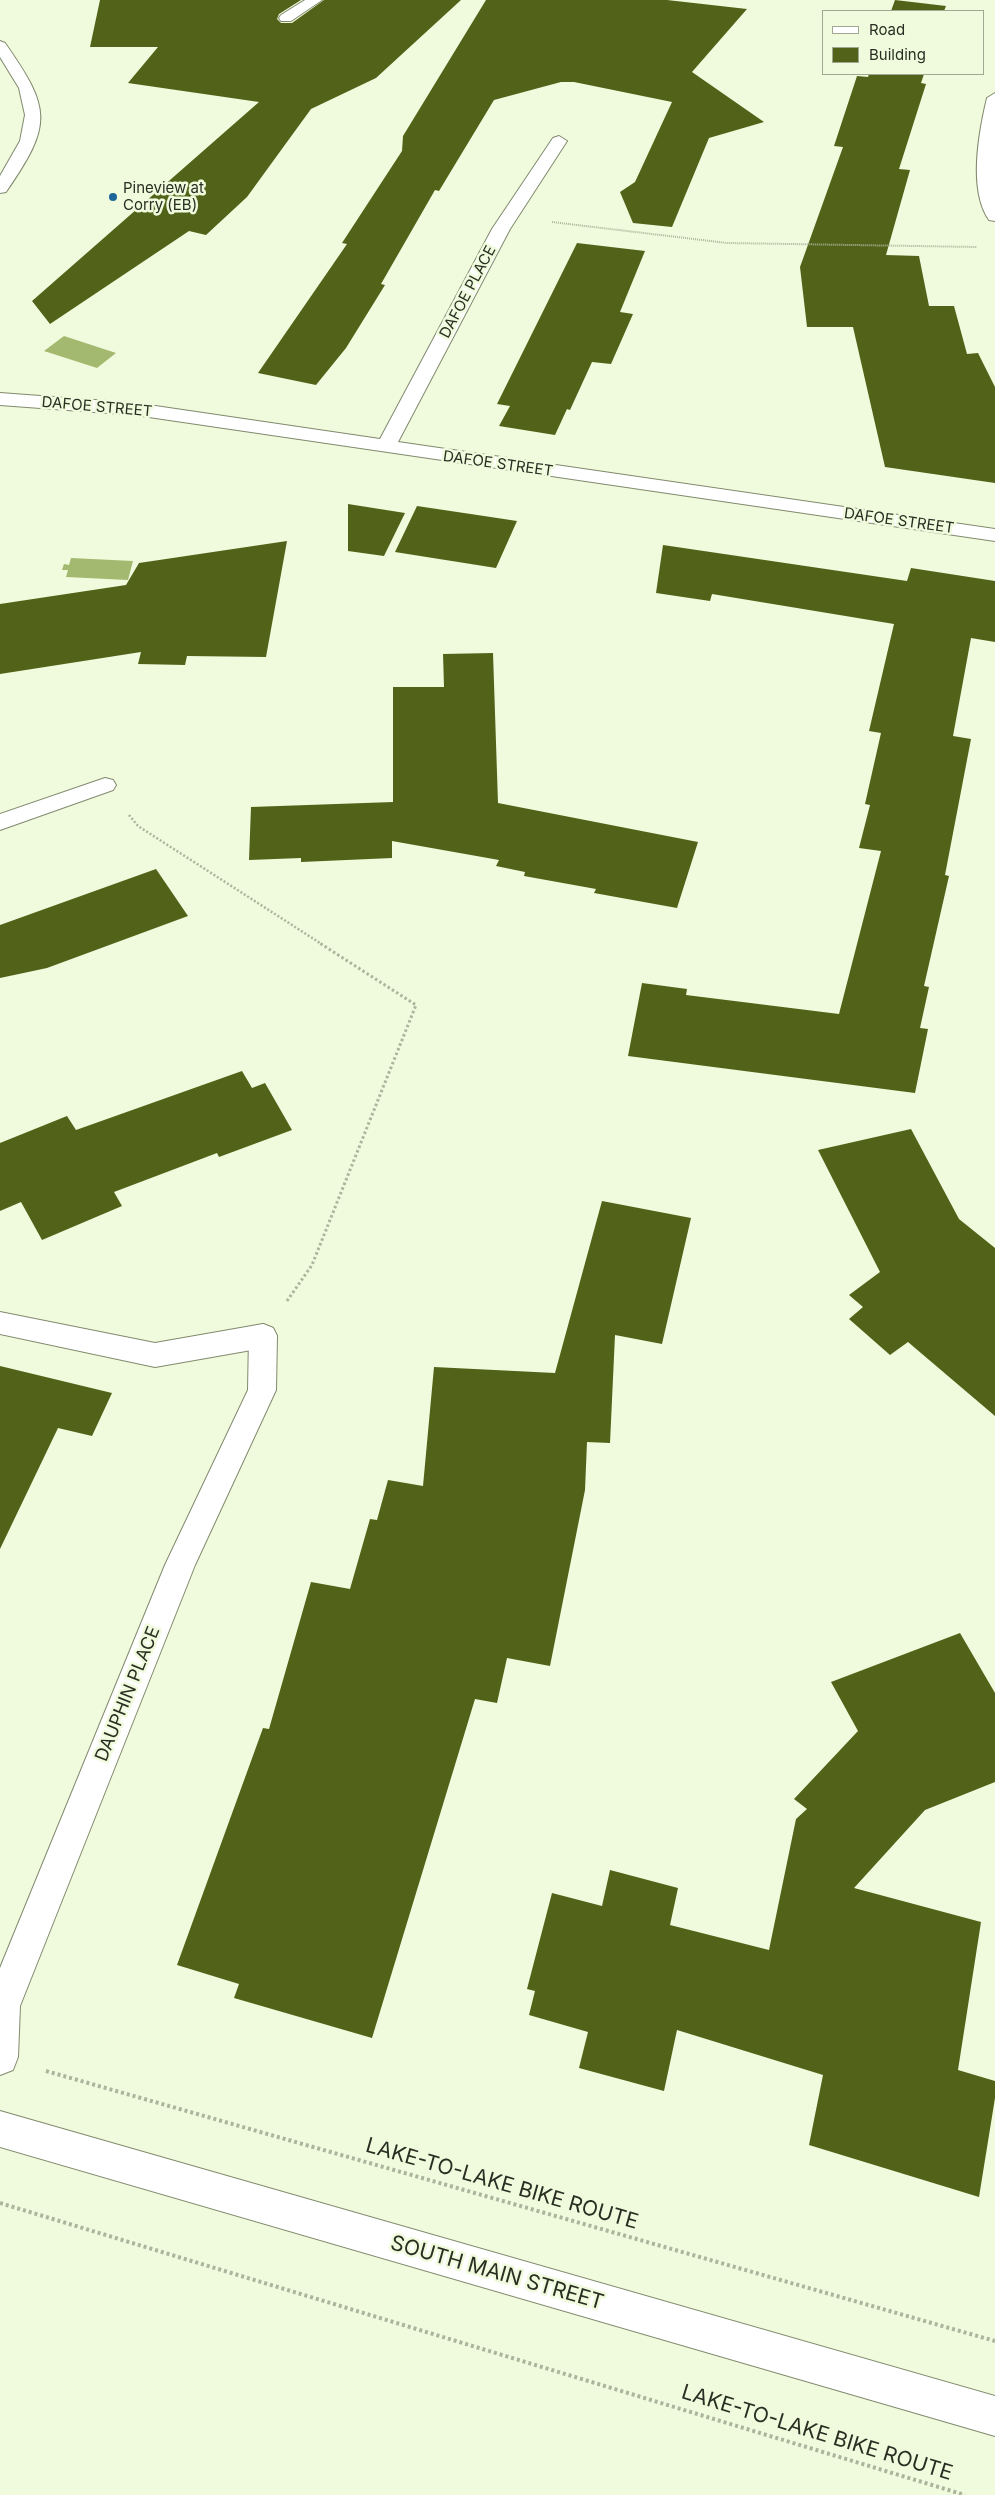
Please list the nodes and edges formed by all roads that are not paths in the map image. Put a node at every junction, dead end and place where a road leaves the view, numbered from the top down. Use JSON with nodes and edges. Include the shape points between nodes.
{"nodes":[{"id":1,"x":315,"y":0,"type":"edge"},
{"id":2,"x":286,"y":18,"type":"dead end"},
{"id":3,"x":0,"y":46,"type":"edge"},
{"id":4,"x":994,"y":105,"type":"edge"},
{"id":5,"x":559,"y":141,"type":"dead end"},
{"id":6,"x":0,"y":188,"type":"edge"},
{"id":7,"x":995,"y":216,"type":"edge"},
{"id":8,"x":0,"y":399,"type":"edge"},
{"id":9,"x":386,"y":448,"type":"junction"},
{"id":10,"x":995,"y":535,"type":"edge"},
{"id":11,"x":105,"y":785,"type":"road end"},
{"id":12,"x":0,"y":822,"type":"edge"},
{"id":13,"x":0,"y":1323,"type":"edge"},
{"id":14,"x":0,"y":2057,"type":"edge"},
{"id":15,"x":0,"y":2129,"type":"edge"},
{"id":16,"x":995,"y":2416,"type":"edge"}],
"edges":[{"from":1,"to":2,"type":"street"},
{"from":3,"to":6,"type":"street","via":[[28,90],[33,121],[21,159]]},
{"from":4,"to":7,"type":"street","via":[[984,155],[987,193]]},
{"from":5,"to":9,"type":"street","name":"DAFOE PLACE","via":[[509,217]]},
{"from":8,"to":9,"type":"street","name":"DAFOE STREET","via":[[135,409]]},
{"from":9,"to":10,"type":"street","name":"DAFOE STREET"},
{"from":11,"to":12,"type":"street"},
{"from":13,"to":14,"type":"street","name":"DAUPHIN PLACE","via":[[155,1355],[263,1336],[262,1390],[180,1565],[2,2006]]},
{"from":15,"to":16,"type":"street","name":"SOUTH MAIN STREET"}]}
